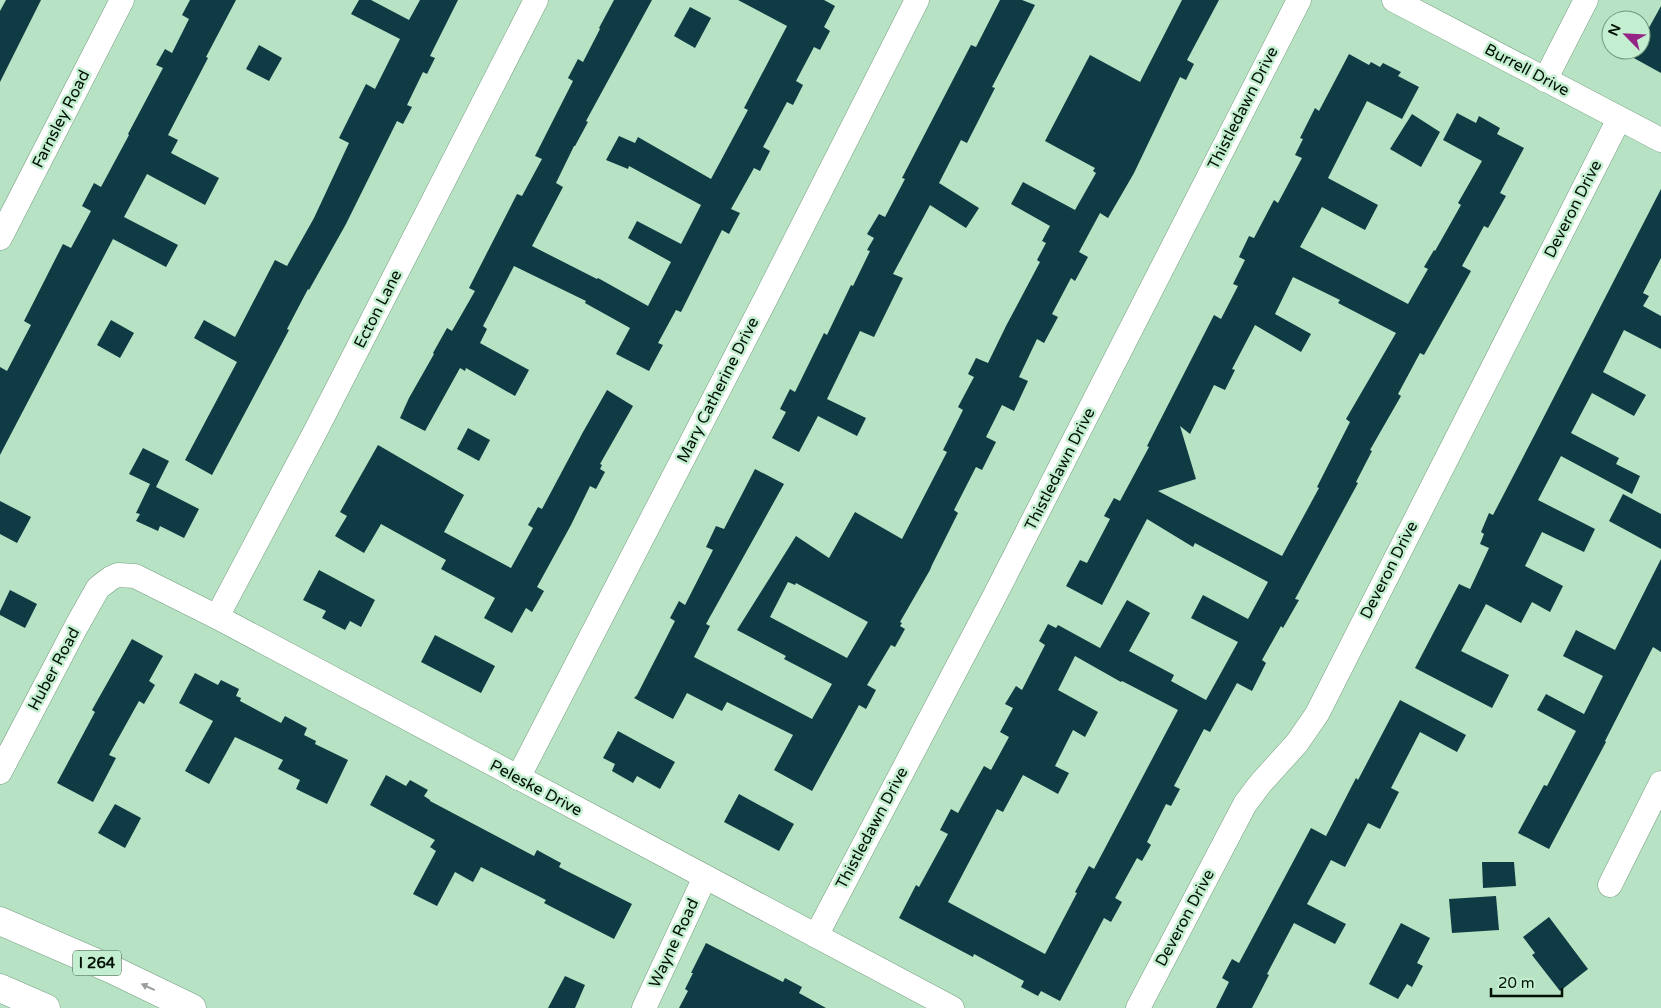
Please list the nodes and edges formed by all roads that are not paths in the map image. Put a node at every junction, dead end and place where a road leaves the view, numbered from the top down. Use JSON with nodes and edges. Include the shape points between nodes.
{"nodes":[{"id":1,"x":122,"y":0,"type":"edge"},
{"id":2,"x":536,"y":0,"type":"edge"},
{"id":3,"x":917,"y":0,"type":"edge"},
{"id":4,"x":1299,"y":0,"type":"edge"},
{"id":5,"x":1394,"y":0,"type":"edge"},
{"id":6,"x":1586,"y":0,"type":"edge"},
{"id":7,"x":1545,"y":80,"type":"junction"},
{"id":8,"x":1619,"y":118,"type":"junction"},
{"id":9,"x":1661,"y":140,"type":"edge"},
{"id":10,"x":0,"y":238,"type":"edge"},
{"id":11,"x":118,"y":575,"type":"joint"},
{"id":12,"x":217,"y":617,"type":"junction"},
{"id":13,"x":0,"y":772,"type":"edge"},
{"id":14,"x":518,"y":778,"type":"junction"},
{"id":15,"x":1661,"y":784,"type":"edge"},
{"id":16,"x":705,"y":877,"type":"junction"},
{"id":17,"x":1610,"y":885,"type":"dead end"},
{"id":18,"x":0,"y":921,"type":"edge"},
{"id":19,"x":816,"y":936,"type":"junction"},
{"id":20,"x":0,"y":988,"type":"edge"},
{"id":21,"x":46,"y":1008,"type":"edge"},
{"id":22,"x":192,"y":1008,"type":"edge"},
{"id":23,"x":644,"y":1008,"type":"edge"},
{"id":24,"x":952,"y":1008,"type":"edge"},
{"id":25,"x":1138,"y":1008,"type":"edge"}],
"edges":[{"from":1,"to":10,"type":"street","name":"Farnsley Road"},
{"from":2,"to":12,"type":"street","name":"Ecton Lane"},
{"from":3,"to":14,"type":"street","name":"Mary Catherine Drive"},
{"from":4,"to":19,"type":"street","name":"Thistledawn Drive","via":[[993,599]]},
{"from":5,"to":7,"type":"street","name":"Burrell Drive"},
{"from":6,"to":7,"type":"street"},
{"from":7,"to":8,"type":"street","name":"Burrell Drive"},
{"from":8,"to":9,"type":"street","name":"Burrell Drive"},
{"from":8,"to":25,"type":"street","name":"Deveron Drive","via":[[1317,714],[1245,804]]},
{"from":11,"to":12,"type":"street","name":"Peleske Drive","via":[[141,578]]},
{"from":11,"to":13,"type":"street","name":"Huber Road","via":[[98,588]]},
{"from":12,"to":14,"type":"street","name":"Peleske Drive"},
{"from":14,"to":16,"type":"street","name":"Peleske Drive"},
{"from":15,"to":17,"type":"street"},
{"from":16,"to":19,"type":"street","name":"Peleske Drive"},
{"from":16,"to":23,"type":"street","name":"Wayne Road"},
{"from":22,"to":18,"type":"highway","number":"I 264","one_way":true},
{"from":19,"to":24,"type":"street","name":"Peleske Drive"},
{"from":20,"to":21,"type":"highway"}]}
